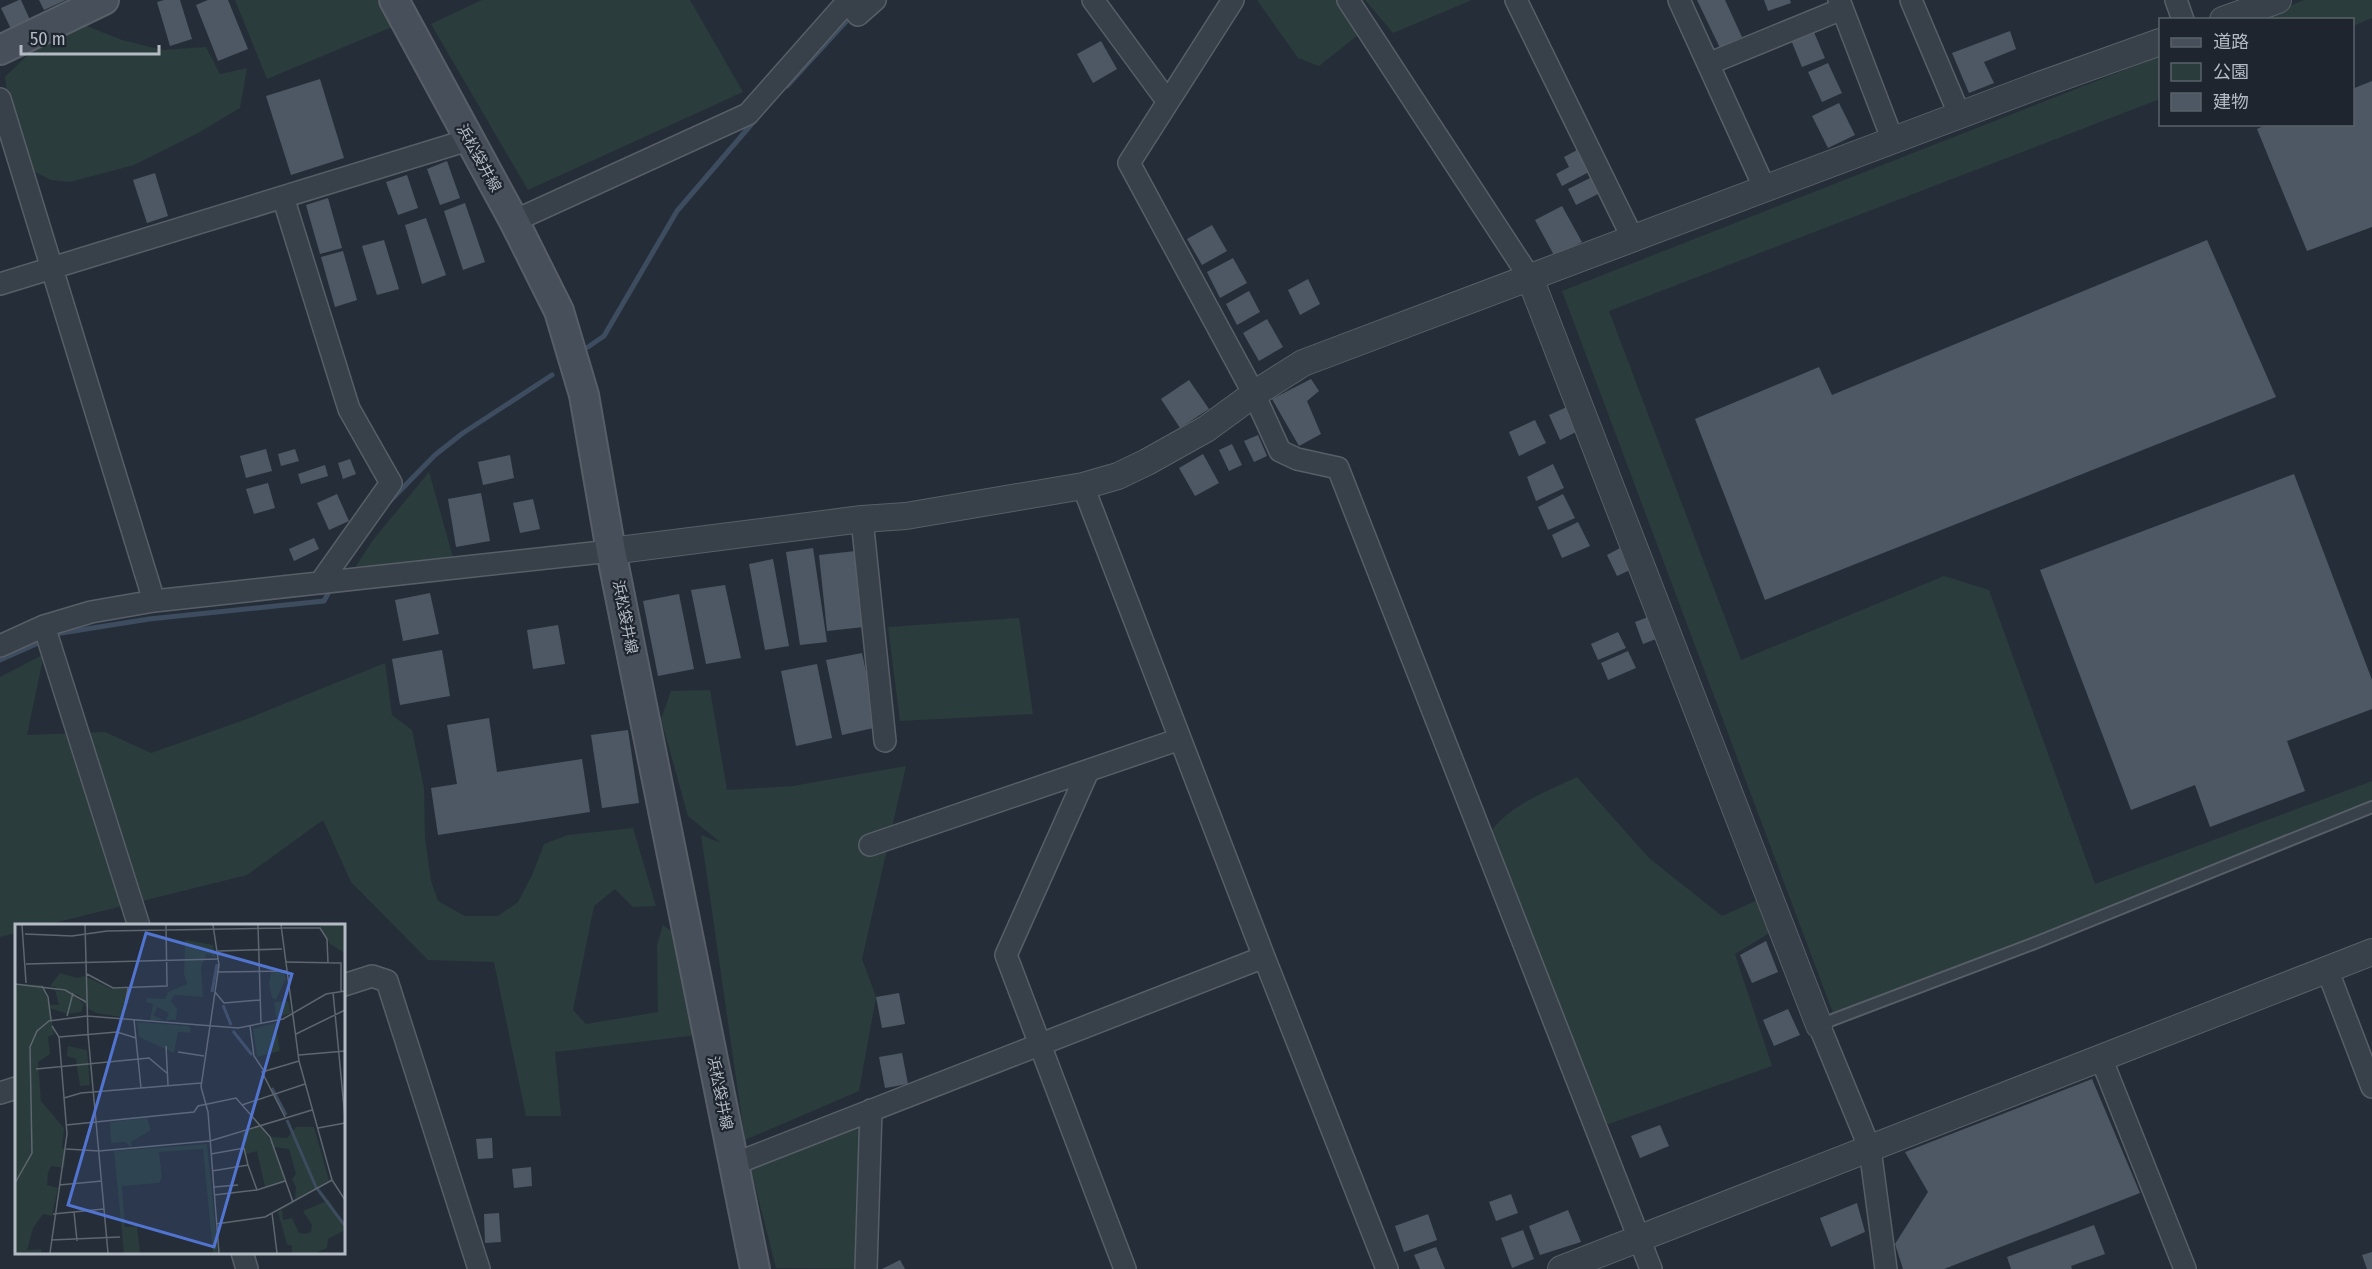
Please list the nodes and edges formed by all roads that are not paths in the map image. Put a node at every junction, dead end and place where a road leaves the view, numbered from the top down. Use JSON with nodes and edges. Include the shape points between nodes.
{"nodes":[{"id":1,"x":104,"y":0,"type":"edge"},
{"id":2,"x":394,"y":0,"type":"edge"},
{"id":3,"x":874,"y":0,"type":"edge"},
{"id":4,"x":1093,"y":0,"type":"edge"},
{"id":5,"x":1233,"y":0,"type":"edge"},
{"id":6,"x":1348,"y":0,"type":"edge"},
{"id":7,"x":1516,"y":0,"type":"edge"},
{"id":8,"x":1679,"y":0,"type":"edge"},
{"id":9,"x":1911,"y":0,"type":"edge"},
{"id":10,"x":2176,"y":0,"type":"edge"},
{"id":11,"x":2278,"y":0,"type":"edge"},
{"id":12,"x":1840,"y":4,"type":"edge"},
{"id":13,"x":850,"y":5,"type":"edge"},
{"id":14,"x":2183,"y":18,"type":"edge"},
{"id":15,"x":2228,"y":18,"type":"edge"},
{"id":16,"x":2159,"y":42,"type":"edge"},
{"id":17,"x":0,"y":50,"type":"edge"},
{"id":18,"x":1708,"y":64,"type":"junction"},
{"id":19,"x":0,"y":99,"type":"edge"},
{"id":20,"x":1168,"y":102,"type":"junction"},
{"id":21,"x":1960,"y":116,"type":"junction"},
{"id":22,"x":468,"y":140,"type":"junction"},
{"id":23,"x":1893,"y":141,"type":"junction"},
{"id":24,"x":1765,"y":189,"type":"junction"},
{"id":25,"x":284,"y":197,"type":"junction"},
{"id":26,"x":514,"y":221,"type":"junction"},
{"id":27,"x":1633,"y":239,"type":"junction"},
{"id":28,"x":52,"y":268,"type":"junction"},
{"id":29,"x":1530,"y":278,"type":"junction"},
{"id":30,"x":0,"y":284,"type":"edge"},
{"id":31,"x":1254,"y":394,"type":"junction"},
{"id":32,"x":1083,"y":486,"type":"junction"},
{"id":33,"x":862,"y":519,"type":"junction"},
{"id":34,"x":612,"y":551,"type":"junction"},
{"id":35,"x":320,"y":583,"type":"junction"},
{"id":36,"x":154,"y":601,"type":"junction"},
{"id":37,"x":45,"y":626,"type":"junction"},
{"id":38,"x":0,"y":646,"type":"edge"},
{"id":39,"x":1180,"y":739,"type":"junction"},
{"id":40,"x":885,"y":741,"type":"dead end"},
{"id":41,"x":1088,"y":771,"type":"junction"},
{"id":42,"x":2372,"y":807,"type":"edge"},
{"id":43,"x":870,"y":845,"type":"dead end"},
{"id":44,"x":138,"y":924,"type":"edge"},
{"id":45,"x":2372,"y":952,"type":"edge"},
{"id":46,"x":1264,"y":957,"type":"junction"},
{"id":47,"x":2327,"y":969,"type":"junction"},
{"id":48,"x":345,"y":985,"type":"edge"},
{"id":49,"x":1819,"y":1025,"type":"junction"},
{"id":50,"x":1041,"y":1044,"type":"junction"},
{"id":51,"x":2101,"y":1058,"type":"junction"},
{"id":52,"x":15,"y":1088,"type":"edge"},
{"id":53,"x":2372,"y":1088,"type":"edge"},
{"id":54,"x":0,"y":1093,"type":"edge"},
{"id":55,"x":871,"y":1110,"type":"junction"},
{"id":56,"x":1870,"y":1149,"type":"junction"},
{"id":57,"x":734,"y":1164,"type":"junction"},
{"id":58,"x":1639,"y":1239,"type":"junction"},
{"id":59,"x":243,"y":1254,"type":"edge"},
{"id":60,"x":247,"y":1269,"type":"edge"},
{"id":61,"x":479,"y":1269,"type":"edge"},
{"id":62,"x":755,"y":1269,"type":"edge"},
{"id":63,"x":866,"y":1269,"type":"edge"},
{"id":64,"x":1125,"y":1269,"type":"edge"},
{"id":65,"x":1388,"y":1269,"type":"edge"},
{"id":66,"x":1561,"y":1269,"type":"edge"},
{"id":67,"x":1651,"y":1269,"type":"edge"},
{"id":68,"x":1886,"y":1269,"type":"edge"},
{"id":69,"x":2185,"y":1269,"type":"edge"}],
"edges":[{"from":1,"to":17,"type":"main road"},
{"from":2,"to":22,"type":"main road","name":"浜松袋井線"},
{"from":3,"to":13,"type":"street"},
{"from":4,"to":20,"type":"street"},
{"from":5,"to":20,"type":"street"},
{"from":6,"to":29,"type":"street"},
{"from":7,"to":27,"type":"street"},
{"from":8,"to":18,"type":"street"},
{"from":9,"to":21,"type":"street"},
{"from":10,"to":14,"type":"street"},
{"from":11,"to":15,"type":"street"},
{"from":12,"to":18,"type":"street"},
{"from":12,"to":23,"type":"street"},
{"from":13,"to":26,"type":"street","via":[[748,114]]},
{"from":16,"to":21,"type":"street"},
{"from":18,"to":24,"type":"street"},
{"from":19,"to":28,"type":"street"},
{"from":20,"to":31,"type":"street","via":[[1129,163]]},
{"from":21,"to":23,"type":"street"},
{"from":22,"to":25,"type":"street"},
{"from":22,"to":26,"type":"main road","name":"浜松袋井線"},
{"from":23,"to":24,"type":"street"},
{"from":24,"to":27,"type":"street"},
{"from":25,"to":28,"type":"street"},
{"from":25,"to":35,"type":"street","via":[[349,409],[391,483]]},
{"from":26,"to":34,"type":"main road","name":"浜松袋井線","via":[[559,311],[584,395]]},
{"from":27,"to":29,"type":"street"},
{"from":28,"to":30,"type":"street"},
{"from":28,"to":36,"type":"street"},
{"from":29,"to":31,"type":"street","via":[[1304,363]]},
{"from":29,"to":49,"type":"street"},
{"from":31,"to":32,"type":"street","via":[[1206,429],[1147,462]]},
{"from":31,"to":58,"type":"street","via":[[1281,451],[1297,459],[1338,468]]},
{"from":32,"to":33,"type":"street","via":[[906,516]]},
{"from":32,"to":39,"type":"street"},
{"from":33,"to":34,"type":"street"},
{"from":33,"to":40,"type":"street"},
{"from":34,"to":35,"type":"street"},
{"from":34,"to":57,"type":"main road","name":"浜松袋井線"},
{"from":35,"to":36,"type":"street"},
{"from":36,"to":37,"type":"street","via":[[91,612]]},
{"from":37,"to":38,"type":"street"},
{"from":37,"to":44,"type":"street"},
{"from":39,"to":41,"type":"street"},
{"from":39,"to":46,"type":"street"},
{"from":41,"to":43,"type":"street"},
{"from":41,"to":50,"type":"street","via":[[1006,955]]},
{"from":42,"to":49,"type":"lane"},
{"from":45,"to":47,"type":"street"},
{"from":46,"to":50,"type":"street"},
{"from":46,"to":65,"type":"street"},
{"from":47,"to":51,"type":"street"},
{"from":47,"to":53,"type":"street"},
{"from":48,"to":61,"type":"street","via":[[372,976],[387,981]]},
{"from":49,"to":56,"type":"street"},
{"from":50,"to":55,"type":"street"},
{"from":50,"to":64,"type":"street"},
{"from":51,"to":56,"type":"street"},
{"from":51,"to":69,"type":"street"},
{"from":52,"to":54,"type":"street"},
{"from":55,"to":57,"type":"street"},
{"from":55,"to":63,"type":"street"},
{"from":56,"to":58,"type":"street"},
{"from":56,"to":68,"type":"street"},
{"from":57,"to":62,"type":"main road","name":"浜松袋井線"},
{"from":58,"to":66,"type":"street"},
{"from":58,"to":67,"type":"street"},
{"from":59,"to":60,"type":"street"}]}
